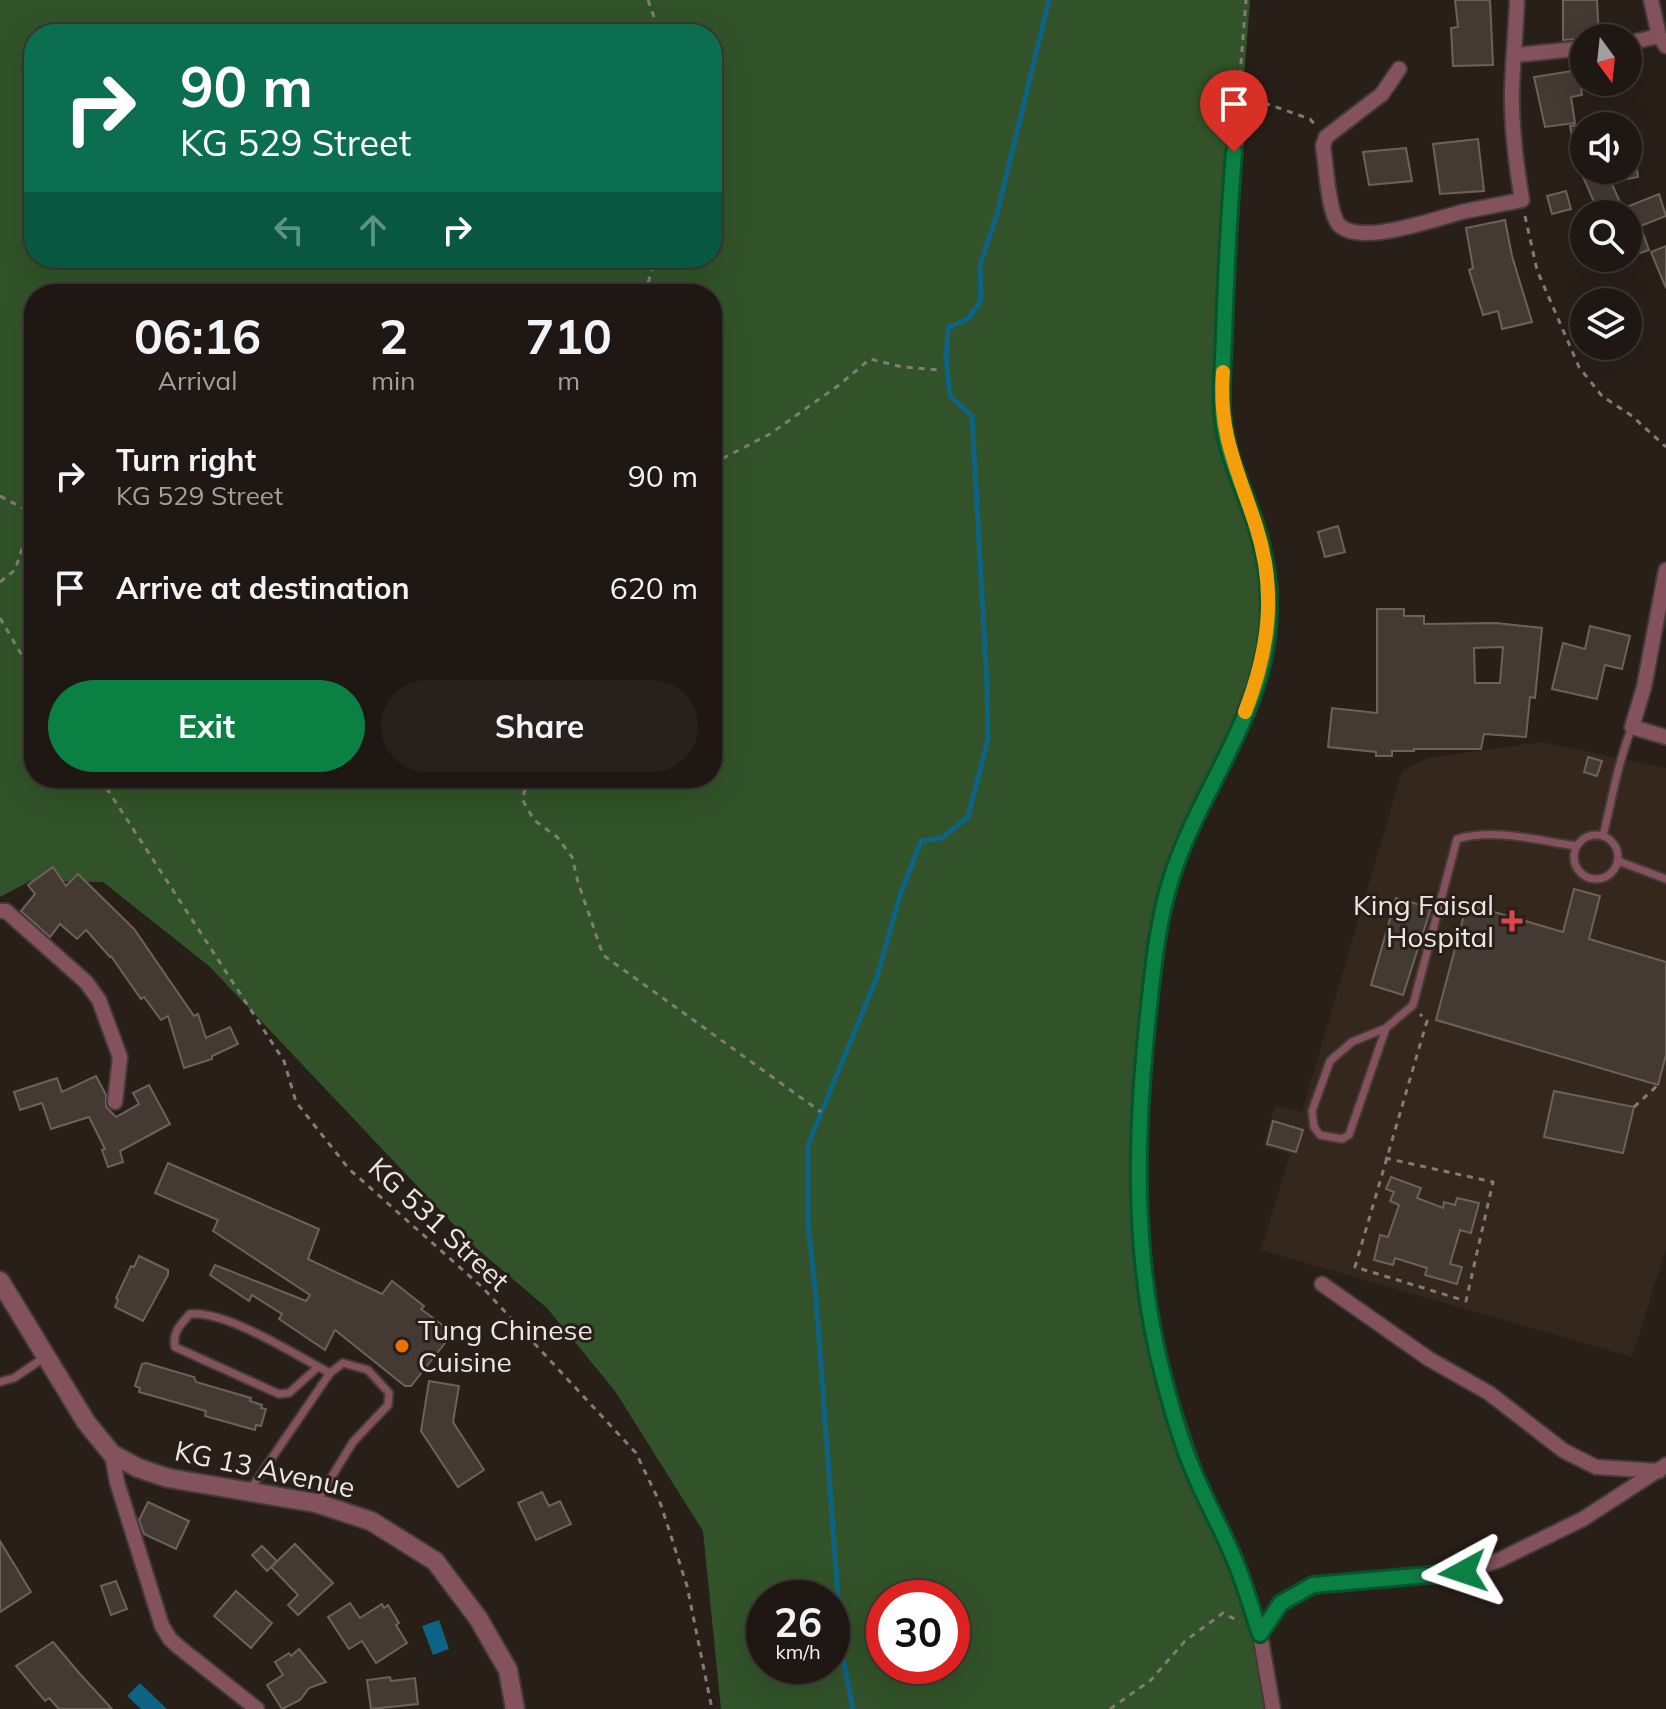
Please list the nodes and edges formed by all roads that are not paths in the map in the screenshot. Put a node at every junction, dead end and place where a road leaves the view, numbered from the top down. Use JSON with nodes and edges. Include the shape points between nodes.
{"nodes":[{"id":1,"x":1517,"y":0,"type":"edge"},
{"id":2,"x":1651,"y":0,"type":"edge"},
{"id":3,"x":1662,"y":41,"type":"edge"},
{"id":4,"x":1642,"y":42,"type":"edge"},
{"id":5,"x":1570,"y":49,"type":"edge"},
{"id":6,"x":1516,"y":55,"type":"junction"},
{"id":7,"x":1399,"y":69,"type":"dead end"},
{"id":8,"x":1239,"y":90,"type":"road end"},
{"id":9,"x":1666,"y":570,"type":"edge"},
{"id":10,"x":1632,"y":727,"type":"junction"},
{"id":11,"x":1666,"y":737,"type":"edge"},
{"id":12,"x":1603,"y":836,"type":"junction"},
{"id":13,"x":1576,"y":846,"type":"junction"},
{"id":14,"x":1618,"y":861,"type":"junction"},
{"id":15,"x":1666,"y":879,"type":"edge"},
{"id":16,"x":0,"y":911,"type":"edge"},
{"id":17,"x":1386,"y":1028,"type":"junction"},
{"id":18,"x":115,"y":1102,"type":"dead end"},
{"id":19,"x":0,"y":1281,"type":"edge"},
{"id":20,"x":1322,"y":1284,"type":"dead end"},
{"id":21,"x":45,"y":1357,"type":"junction"},
{"id":22,"x":318,"y":1367,"type":"junction"},
{"id":23,"x":330,"y":1373,"type":"junction"},
{"id":24,"x":0,"y":1382,"type":"edge"},
{"id":25,"x":112,"y":1454,"type":"junction"},
{"id":26,"x":1663,"y":1468,"type":"edge"},
{"id":27,"x":249,"y":1491,"type":"junction"},
{"id":28,"x":316,"y":1503,"type":"junction"},
{"id":29,"x":1260,"y":1634,"type":"junction"},
{"id":30,"x":256,"y":1709,"type":"edge"},
{"id":31,"x":515,"y":1709,"type":"edge"},
{"id":32,"x":1273,"y":1709,"type":"edge"}],
"edges":[{"from":1,"to":6,"type":"street"},
{"from":2,"to":3,"type":"street"},
{"from":3,"to":4,"type":"street"},
{"from":5,"to":6,"type":"street"},
{"from":6,"to":7,"type":"street","via":[[1514,141],[1522,200],[1395,230],[1353,231],[1339,225],[1333,210],[1323,146],[1326,137],[1382,94]]},
{"from":8,"to":29,"type":"street","via":[[1221,394],[1233,465],[1265,560],[1268,633],[1259,674],[1230,751],[1171,877],[1156,937],[1140,1092],[1140,1220],[1146,1298],[1164,1382]]},
{"from":9,"to":10,"type":"street"},
{"from":10,"to":11,"type":"street"},
{"from":10,"to":12,"type":"lane"},
{"from":12,"to":13,"type":"lane","via":[[1587,836]]},
{"from":12,"to":14,"type":"lane","via":[[1614,844]]},
{"from":13,"to":14,"type":"lane","via":[[1574,861],[1588,878],[1609,875]]},
{"from":13,"to":17,"type":"lane","via":[[1496,834],[1457,839],[1413,1005]]},
{"from":14,"to":15,"type":"lane"},
{"from":16,"to":18,"type":"street","via":[[86,982],[99,1000],[120,1057]]},
{"from":17,"to":17,"type":"lane","via":[[1352,1042],[1330,1061],[1312,1111],[1320,1135],[1349,1135]]},
{"from":19,"to":21,"type":"street","name":"KG 13 Avenue"},
{"from":20,"to":26,"type":"street","via":[[1429,1359],[1489,1393],[1564,1451],[1596,1467]]},
{"from":21,"to":24,"type":"lane"},
{"from":21,"to":25,"type":"street","name":"KG 13 Avenue"},
{"from":22,"to":22,"type":"lane","via":[[206,1313],[190,1314],[173,1339],[175,1347],[279,1394],[289,1393]]},
{"from":22,"to":23,"type":"lane"},
{"from":23,"to":27,"type":"lane"},
{"from":23,"to":28,"type":"lane","via":[[343,1363],[368,1370],[389,1393],[388,1405],[353,1442]]},
{"from":25,"to":27,"type":"street","name":"KG 13 Avenue","via":[[168,1478]]},
{"from":25,"to":30,"type":"street","via":[[162,1626],[180,1648]]},
{"from":26,"to":29,"type":"street","via":[[1583,1519],[1487,1564],[1463,1572],[1313,1585],[1281,1603]]},
{"from":27,"to":28,"type":"street","name":"KG 13 Avenue"},
{"from":28,"to":31,"type":"street","name":"KG 13 Avenue","via":[[371,1521],[435,1561],[478,1618],[508,1670]]},
{"from":29,"to":32,"type":"street"}]}
